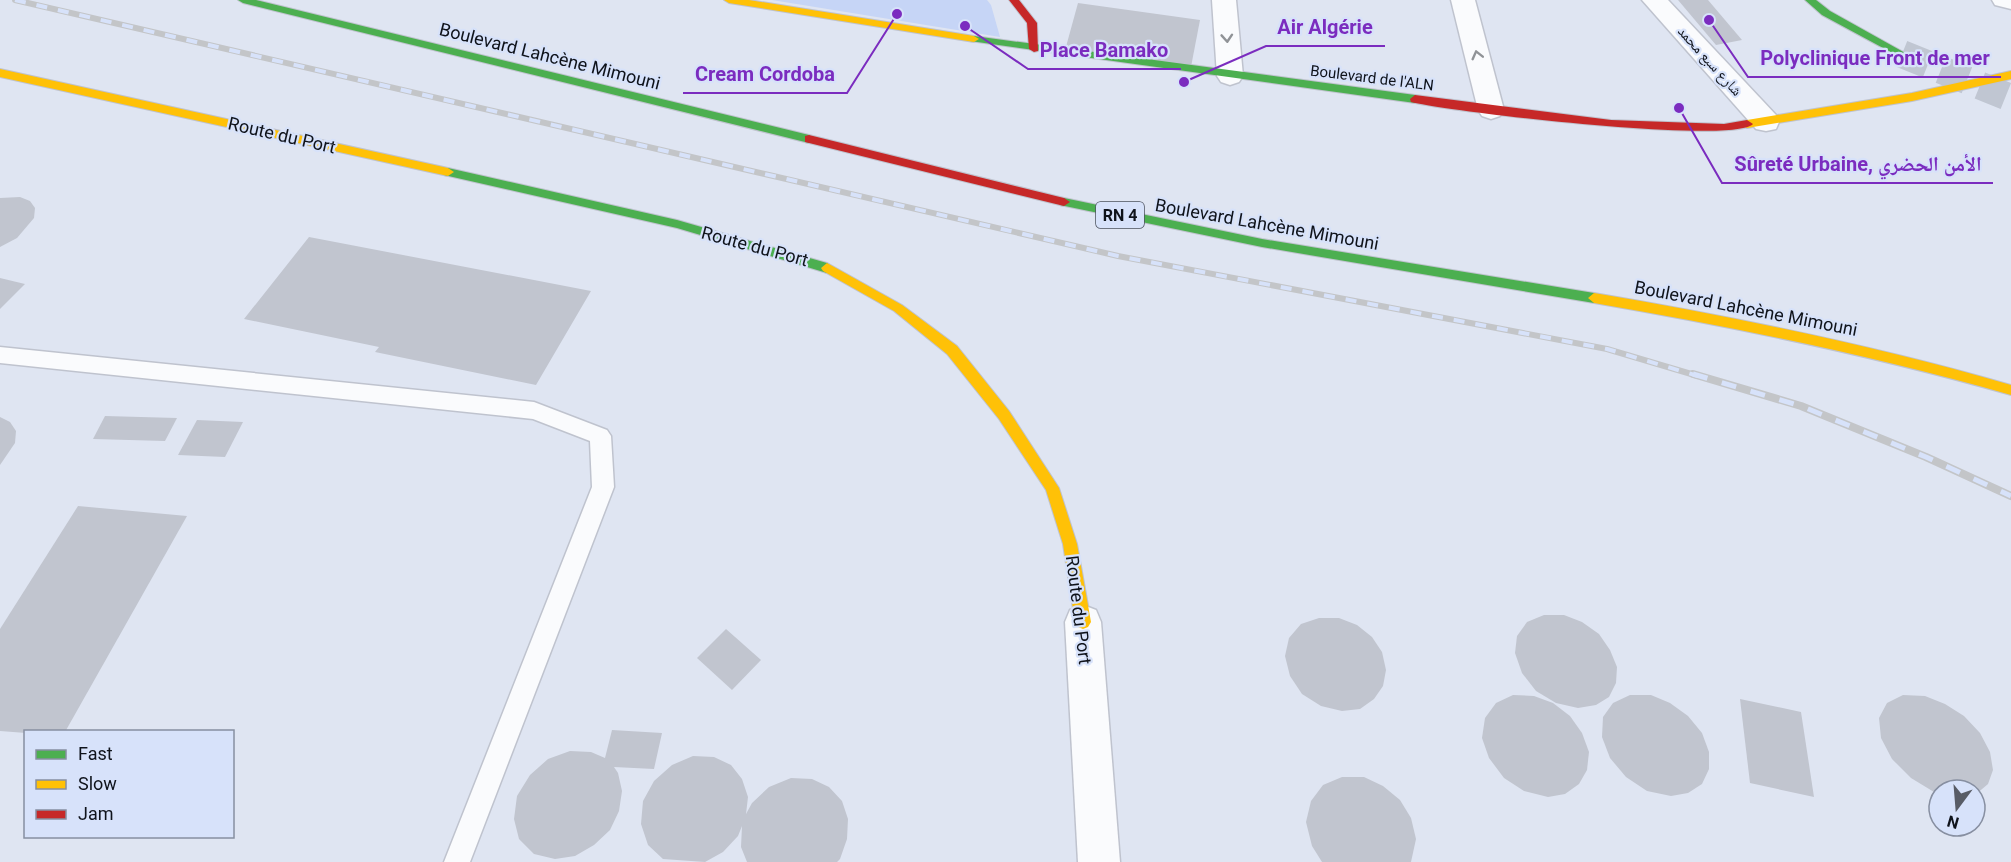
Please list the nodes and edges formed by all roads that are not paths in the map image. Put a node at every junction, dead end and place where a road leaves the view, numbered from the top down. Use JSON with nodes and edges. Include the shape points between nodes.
{"nodes":[{"id":1,"x":243,"y":0,"type":"edge"},
{"id":2,"x":729,"y":0,"type":"edge"},
{"id":3,"x":1014,"y":0,"type":"edge"},
{"id":4,"x":1224,"y":0,"type":"edge"},
{"id":5,"x":1463,"y":0,"type":"edge"},
{"id":6,"x":1654,"y":0,"type":"edge"},
{"id":7,"x":1810,"y":0,"type":"edge"},
{"id":8,"x":2004,"y":0,"type":"edge"},
{"id":9,"x":2011,"y":1,"type":"edge"},
{"id":10,"x":1034,"y":50,"type":"junction"},
{"id":11,"x":1902,"y":54,"type":"tunnel mouth"},
{"id":12,"x":0,"y":73,"type":"edge"},
{"id":13,"x":2011,"y":75,"type":"edge"},
{"id":14,"x":1230,"y":76,"type":"junction"},
{"id":15,"x":1491,"y":110,"type":"junction"},
{"id":16,"x":1766,"y":122,"type":"junction"},
{"id":17,"x":0,"y":355,"type":"edge"},
{"id":18,"x":2009,"y":389,"type":"edge"},
{"id":19,"x":1083,"y":622,"type":"joint"},
{"id":20,"x":457,"y":862,"type":"edge"},
{"id":21,"x":1099,"y":862,"type":"edge"}],
"edges":[{"from":1,"to":18,"type":"main road","name":"Boulevard Lahcène Mimouni","number":"RN 4","via":[[1115,213],[1262,243],[1731,321],[1917,362]]},
{"from":2,"to":10,"type":"main road","name":"Boulevard de l'ALN"},
{"from":3,"to":10,"type":"main road","via":[[1032,23]]},
{"from":4,"to":14,"type":"street","one_way":true},
{"from":15,"to":5,"type":"street","one_way":true},
{"from":6,"to":16,"type":"street","name":"شارع سبع محمد"},
{"from":7,"to":11,"type":"main road","via":[[1826,13]]},
{"from":8,"to":9,"type":"street"},
{"from":10,"to":14,"type":"main road","name":"Boulevard de l'ALN"},
{"from":12,"to":19,"type":"main road","name":"Route du Port","via":[[677,224],[820,264],[898,308],[952,350],[1004,415],[1052,488],[1070,544]]},
{"from":13,"to":16,"type":"main road","name":"Boulevard de l'ALN","via":[[1912,98]]},
{"from":14,"to":15,"type":"main road","name":"Boulevard de l'ALN"},
{"from":15,"to":16,"type":"main road","name":"Boulevard de l'ALN","via":[[1611,124],[1724,128]]},
{"from":17,"to":20,"type":"lane","via":[[534,411],[600,436],[603,487]]},
{"from":19,"to":21,"type":"street","name":"Route du Port"}]}
